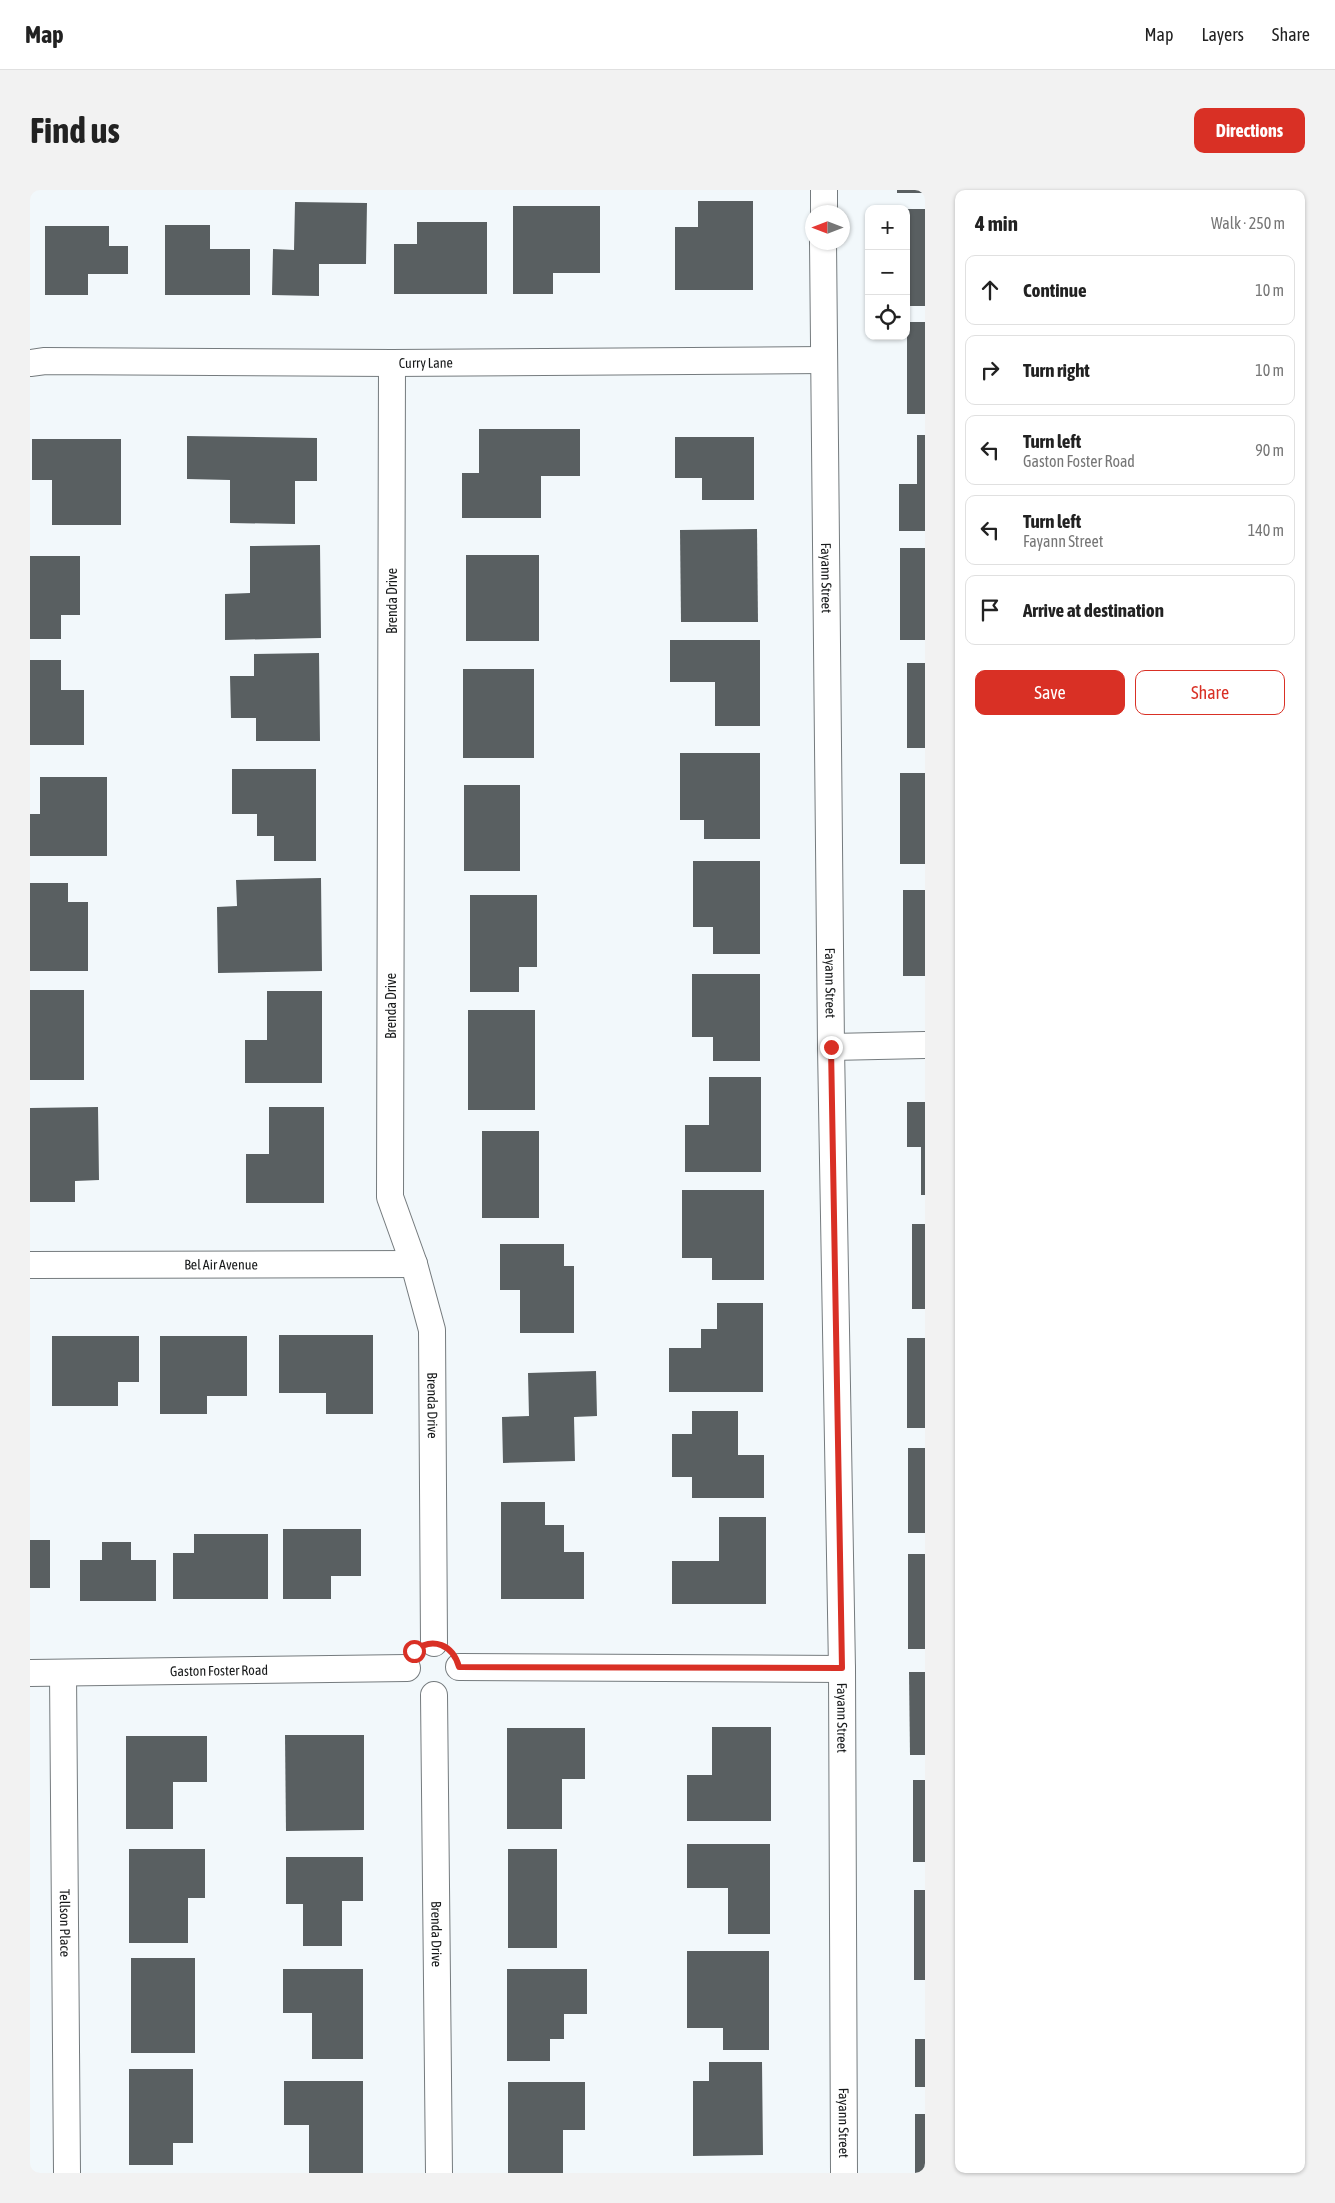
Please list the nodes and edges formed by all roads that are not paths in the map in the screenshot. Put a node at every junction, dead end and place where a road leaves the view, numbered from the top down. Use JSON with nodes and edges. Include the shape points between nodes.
{"nodes":[{"id":1,"x":824,"y":190,"type":"edge"},
{"id":2,"x":824,"y":205,"type":"edge"},
{"id":3,"x":824,"y":250,"type":"edge"},
{"id":4,"x":824,"y":360,"type":"junction"},
{"id":5,"x":392,"y":362,"type":"junction"},
{"id":6,"x":30,"y":363,"type":"edge"},
{"id":7,"x":925,"y":1045,"type":"edge"},
{"id":8,"x":831,"y":1047,"type":"junction"},
{"id":9,"x":414,"y":1264,"type":"junction"},
{"id":10,"x":30,"y":1265,"type":"edge"},
{"id":11,"x":434,"y":1643,"type":"junction"},
{"id":12,"x":459,"y":1667,"type":"junction"},
{"id":13,"x":407,"y":1668,"type":"junction"},
{"id":14,"x":842,"y":1668,"type":"junction"},
{"id":15,"x":30,"y":1673,"type":"edge"},
{"id":16,"x":63,"y":1673,"type":"junction"},
{"id":17,"x":434,"y":1696,"type":"junction"},
{"id":18,"x":67,"y":2173,"type":"edge"},
{"id":19,"x":439,"y":2173,"type":"edge"},
{"id":20,"x":844,"y":2173,"type":"edge"}],
"edges":[{"from":1,"to":2,"type":"street"},
{"from":3,"to":4,"type":"street","name":"Fayann Street"},
{"from":4,"to":5,"type":"street","name":"Curry Lane"},
{"from":4,"to":8,"type":"street","name":"Fayann Street"},
{"from":5,"to":6,"type":"street","name":"Curry Lane"},
{"from":5,"to":9,"type":"street","name":"Brenda Drive","via":[[390,1197]]},
{"from":7,"to":8,"type":"street"},
{"from":8,"to":14,"type":"street","name":"Fayann Street"},
{"from":9,"to":10,"type":"street","name":"Bel Air Avenue"},
{"from":9,"to":11,"type":"street","name":"Brenda Drive","via":[[432,1330]]},
{"from":11,"to":12,"type":"street","via":[[451,1651]]},
{"from":11,"to":13,"type":"street","via":[[414,1651]]},
{"from":12,"to":14,"type":"street"},
{"from":12,"to":17,"type":"street","via":[[454,1684]]},
{"from":13,"to":16,"type":"street","name":"Gaston Foster Road"},
{"from":13,"to":17,"type":"street","via":[[410,1682],[416,1689]]},
{"from":14,"to":20,"type":"street","name":"Fayann Street"},
{"from":15,"to":16,"type":"street","name":"Gaston Foster Road"},
{"from":16,"to":18,"type":"street","name":"Tellson Place"},
{"from":17,"to":19,"type":"street","name":"Brenda Drive"}]}
